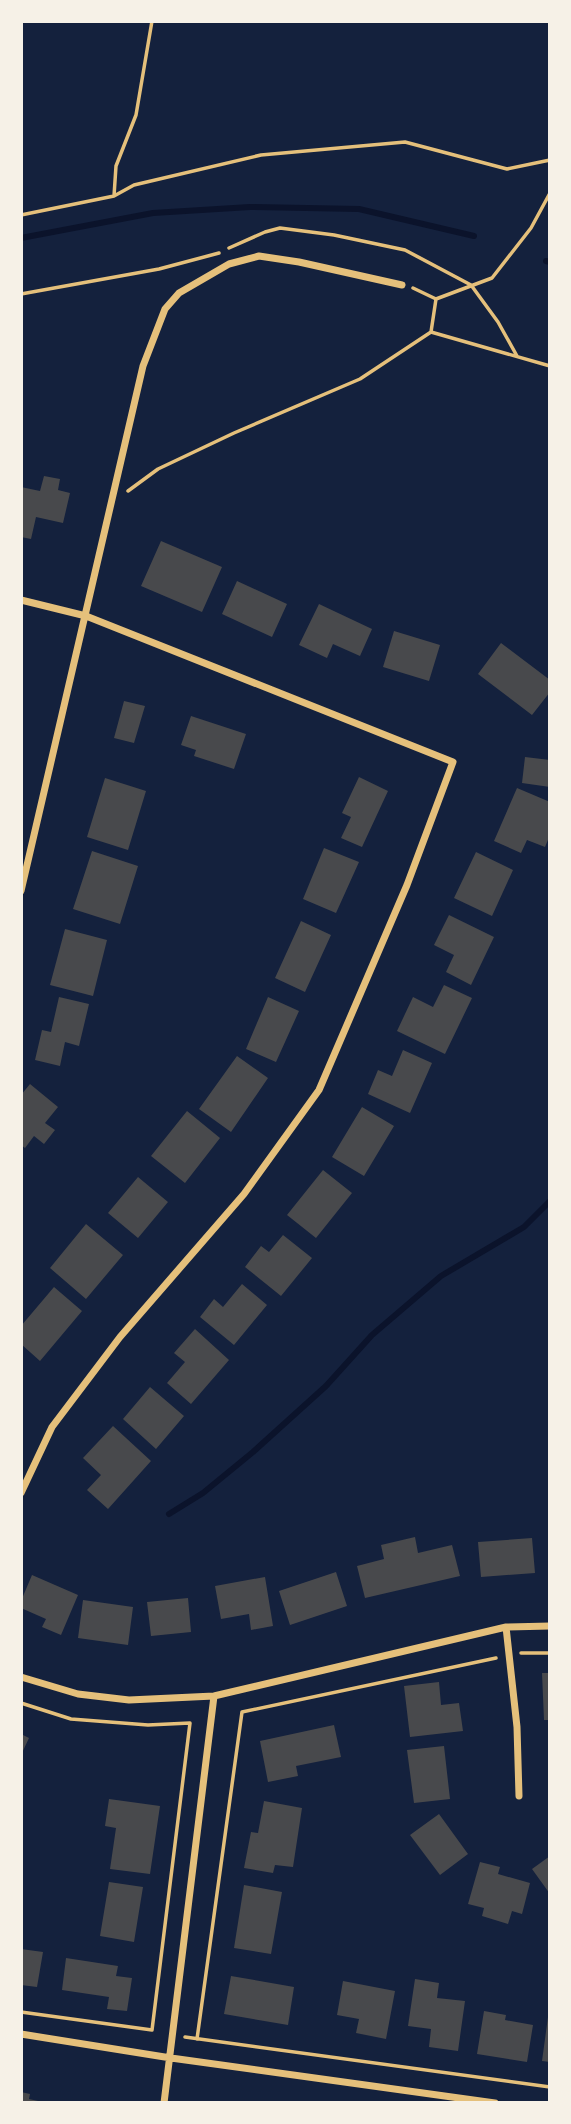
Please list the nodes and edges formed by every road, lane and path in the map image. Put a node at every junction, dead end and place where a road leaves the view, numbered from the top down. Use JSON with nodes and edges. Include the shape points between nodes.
{"nodes":[{"id":1,"x":152,"y":21,"type":"edge"},
{"id":2,"x":550,"y":160,"type":"edge"},
{"id":3,"x":550,"y":193,"type":"edge"},
{"id":4,"x":114,"y":196,"type":"junction"},
{"id":5,"x":21,"y":215,"type":"edge"},
{"id":6,"x":402,"y":285,"type":"joint"},
{"id":7,"x":471,"y":285,"type":"junction"},
{"id":8,"x":436,"y":299,"type":"junction"},
{"id":9,"x":431,"y":332,"type":"junction"},
{"id":10,"x":517,"y":356,"type":"junction"},
{"id":11,"x":550,"y":366,"type":"edge"},
{"id":12,"x":113,"y":503,"type":"junction"},
{"id":13,"x":21,"y":600,"type":"edge"},
{"id":14,"x":86,"y":616,"type":"junction"},
{"id":15,"x":21,"y":891,"type":"edge"},
{"id":16,"x":21,"y":1493,"type":"edge"},
{"id":17,"x":550,"y":1626,"type":"edge"},
{"id":18,"x":506,"y":1627,"type":"junction"},
{"id":19,"x":550,"y":1653,"type":"edge"},
{"id":20,"x":509,"y":1656,"type":"junction"},
{"id":21,"x":21,"y":1677,"type":"edge"},
{"id":22,"x":214,"y":1696,"type":"junction"},
{"id":23,"x":21,"y":1703,"type":"edge"},
{"id":24,"x":519,"y":1796,"type":"dead end"},
{"id":25,"x":21,"y":2012,"type":"edge"},
{"id":26,"x":21,"y":2034,"type":"edge"},
{"id":27,"x":171,"y":2058,"type":"junction"},
{"id":28,"x":550,"y":2087,"type":"edge"},
{"id":29,"x":164,"y":2103,"type":"edge"},
{"id":30,"x":495,"y":2103,"type":"edge"}],
"edges":[{"from":1,"to":4,"type":"path","via":[[136,115],[116,166]]},
{"from":2,"to":4,"type":"path","via":[[507,169],[405,142],[261,155],[134,186]]},
{"from":3,"to":7,"type":"path","via":[[531,228],[492,278]]},
{"from":4,"to":5,"type":"path"},
{"from":6,"to":8,"type":"path"},
{"from":6,"to":12,"type":"street","via":[[259,256],[229,264],[179,293],[165,309],[143,366]]},
{"from":7,"to":8,"type":"path"},
{"from":7,"to":10,"type":"path"},
{"from":8,"to":9,"type":"path"},
{"from":9,"to":10,"type":"path"},
{"from":9,"to":12,"type":"path","via":[[360,379],[158,469]]},
{"from":10,"to":11,"type":"path"},
{"from":12,"to":14,"type":"street"},
{"from":13,"to":14,"type":"street"},
{"from":14,"to":15,"type":"street"},
{"from":14,"to":16,"type":"street","via":[[453,762],[407,885],[319,1090],[244,1194],[120,1337],[52,1427]]},
{"from":17,"to":18,"type":"street"},
{"from":18,"to":20,"type":"street"},
{"from":18,"to":22,"type":"street"},
{"from":19,"to":20,"type":"path"},
{"from":20,"to":24,"type":"street"},
{"from":20,"to":28,"type":"path","via":[[243,1713],[197,2039]]},
{"from":21,"to":22,"type":"street","via":[[78,1694],[129,1700]]},
{"from":22,"to":27,"type":"street"},
{"from":23,"to":25,"type":"path","via":[[71,1719],[190,1723],[152,2030]]},
{"from":26,"to":27,"type":"street"},
{"from":27,"to":29,"type":"street"},
{"from":27,"to":30,"type":"street"}]}
